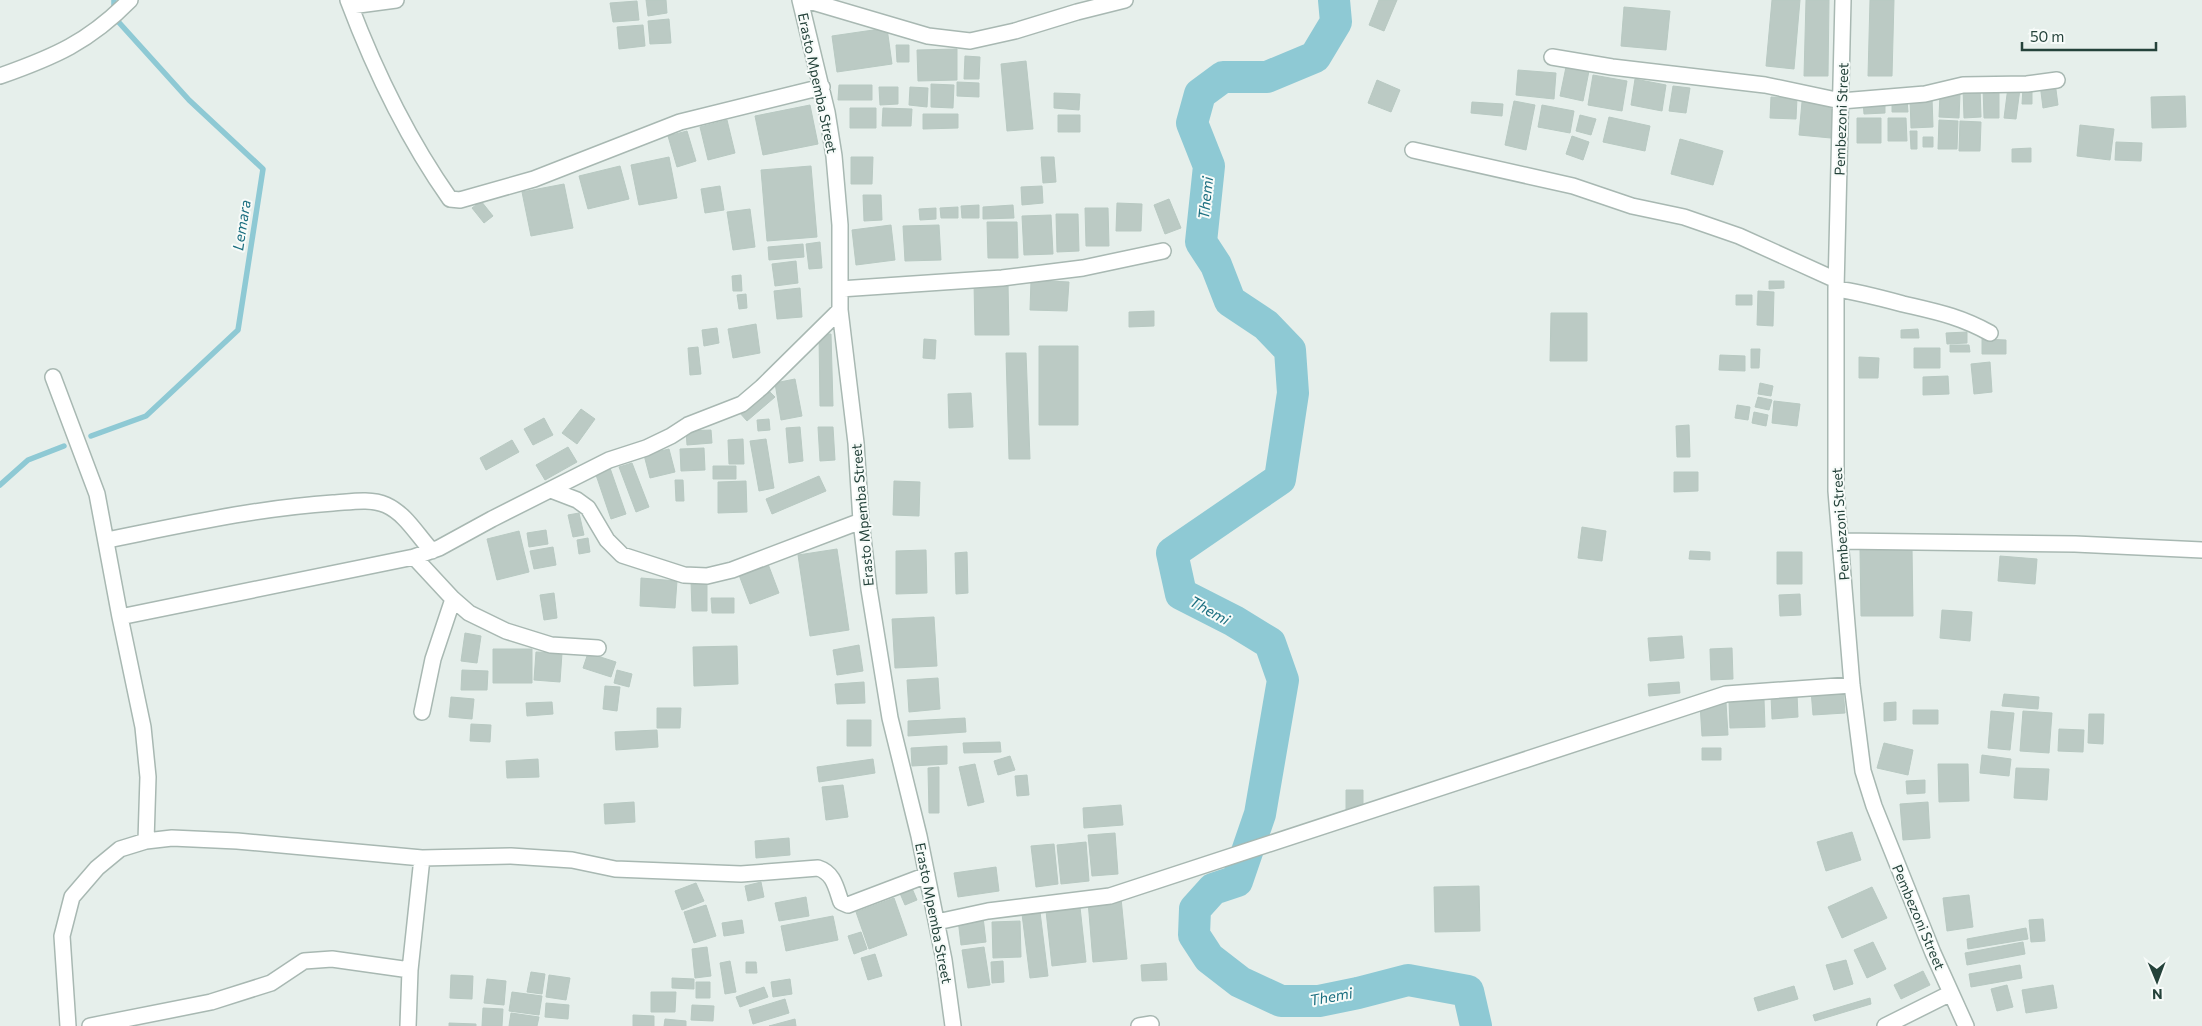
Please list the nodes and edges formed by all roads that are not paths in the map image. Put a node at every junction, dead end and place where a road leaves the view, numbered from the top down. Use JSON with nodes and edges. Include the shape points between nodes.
{"nodes":[{"id":1,"x":130,"y":0,"type":"edge"},
{"id":2,"x":396,"y":0,"type":"edge"},
{"id":3,"x":800,"y":0,"type":"edge"},
{"id":4,"x":806,"y":0,"type":"edge"},
{"id":5,"x":1124,"y":0,"type":"edge"},
{"id":6,"x":1843,"y":0,"type":"edge"},
{"id":7,"x":349,"y":3,"type":"edge"},
{"id":8,"x":1552,"y":57,"type":"dead end"},
{"id":9,"x":0,"y":76,"type":"edge"},
{"id":10,"x":2056,"y":80,"type":"dead end"},
{"id":11,"x":822,"y":87,"type":"junction"},
{"id":12,"x":1841,"y":101,"type":"junction"},
{"id":13,"x":1413,"y":150,"type":"dead end"},
{"id":14,"x":1163,"y":251,"type":"dead end"},
{"id":15,"x":1836,"y":285,"type":"junction"},
{"id":16,"x":840,"y":288,"type":"junction"},
{"id":17,"x":840,"y":310,"type":"junction"},
{"id":18,"x":1990,"y":333,"type":"dead end"},
{"id":19,"x":53,"y":377,"type":"dead end"},
{"id":20,"x":551,"y":490,"type":"junction"},
{"id":21,"x":861,"y":521,"type":"junction"},
{"id":22,"x":107,"y":540,"type":"junction"},
{"id":23,"x":1840,"y":541,"type":"junction"},
{"id":24,"x":2202,"y":550,"type":"edge"},
{"id":25,"x":432,"y":551,"type":"junction"},
{"id":26,"x":414,"y":557,"type":"junction"},
{"id":27,"x":453,"y":599,"type":"junction"},
{"id":28,"x":120,"y":617,"type":"junction"},
{"id":29,"x":598,"y":648,"type":"dead end"},
{"id":30,"x":1852,"y":685,"type":"junction"},
{"id":31,"x":422,"y":712,"type":"dead end"},
{"id":32,"x":146,"y":841,"type":"junction"},
{"id":33,"x":422,"y":858,"type":"junction"},
{"id":34,"x":927,"y":875,"type":"junction"},
{"id":35,"x":937,"y":922,"type":"junction"},
{"id":36,"x":410,"y":970,"type":"junction"},
{"id":37,"x":1951,"y":993,"type":"junction"},
{"id":38,"x":68,"y":1026,"type":"edge"},
{"id":39,"x":90,"y":1026,"type":"edge"},
{"id":40,"x":408,"y":1026,"type":"edge"},
{"id":41,"x":953,"y":1026,"type":"edge"},
{"id":42,"x":1886,"y":1026,"type":"edge"},
{"id":43,"x":1966,"y":1026,"type":"edge"}],
"edges":[{"from":1,"to":9,"type":"street","via":[[114,17],[77,44],[53,57]]},
{"from":2,"to":7,"type":"street"},
{"from":3,"to":11,"type":"street","name":"Erasto Mpemba Street"},
{"from":4,"to":5,"type":"street","via":[[928,36],[970,41]]},
{"from":6,"to":12,"type":"street","name":"Pembezoni Street"},
{"from":7,"to":11,"type":"street","via":[[393,104],[442,188],[450,199],[455,200],[534,179],[680,122]]},
{"from":8,"to":12,"type":"street","via":[[1765,85]]},
{"from":10,"to":12,"type":"street","via":[[1962,85],[1925,94]]},
{"from":11,"to":16,"type":"street","name":"Erasto Mpemba Street","via":[[834,156],[840,225]]},
{"from":12,"to":15,"type":"street","name":"Pembezoni Street"},
{"from":13,"to":15,"type":"street","via":[[1573,186],[1632,206],[1684,217],[1739,236]]},
{"from":14,"to":16,"type":"street","via":[[1083,268],[1002,278]]},
{"from":15,"to":18,"type":"street","via":[[1947,314]]},
{"from":15,"to":23,"type":"street","name":"Pembezoni Street","via":[[1836,491]]},
{"from":16,"to":17,"type":"street","name":"Erasto Mpemba Street"},
{"from":17,"to":20,"type":"street","via":[[742,404],[688,425],[646,448],[609,460]]},
{"from":17,"to":21,"type":"street","name":"Erasto Mpemba Street","via":[[856,443]]},
{"from":19,"to":22,"type":"street","via":[[97,494]]},
{"from":20,"to":21,"type":"street","via":[[588,508],[607,540],[622,555],[684,575],[707,576],[732,570]]},
{"from":20,"to":25,"type":"street"},
{"from":21,"to":34,"type":"street","name":"Erasto Mpemba Street","via":[[890,718]]},
{"from":22,"to":25,"type":"street","via":[[304,505],[365,500],[384,504],[399,512]]},
{"from":22,"to":28,"type":"street"},
{"from":23,"to":24,"type":"street","via":[[2075,544]]},
{"from":23,"to":30,"type":"street","name":"Pembezoni Street"},
{"from":25,"to":26,"type":"street"},
{"from":26,"to":27,"type":"street"},
{"from":26,"to":28,"type":"street"},
{"from":27,"to":29,"type":"street","via":[[469,613],[506,631],[551,645]]},
{"from":27,"to":31,"type":"street","via":[[433,659]]},
{"from":28,"to":32,"type":"street","via":[[143,727],[148,778]]},
{"from":30,"to":35,"type":"street","via":[[1726,694],[1110,896],[988,911]]},
{"from":30,"to":37,"type":"street","name":"Pembezoni Street","via":[[1863,771],[1874,806]]},
{"from":32,"to":33,"type":"street","via":[[172,838],[237,841]]},
{"from":32,"to":38,"type":"street","via":[[120,849],[96,868],[72,898],[62,936]]},
{"from":33,"to":34,"type":"street","via":[[510,856],[572,860],[615,869],[741,874],[818,868],[832,877],[841,902],[848,906]]},
{"from":33,"to":36,"type":"street"},
{"from":34,"to":35,"type":"street","name":"Erasto Mpemba Street"},
{"from":35,"to":41,"type":"street","name":"Erasto Mpemba Street"},
{"from":36,"to":39,"type":"street","via":[[332,959],[304,961],[271,983],[211,1002]]},
{"from":36,"to":40,"type":"street"},
{"from":37,"to":42,"type":"street"},
{"from":37,"to":43,"type":"street","name":"Pembezoni Street"}]}
